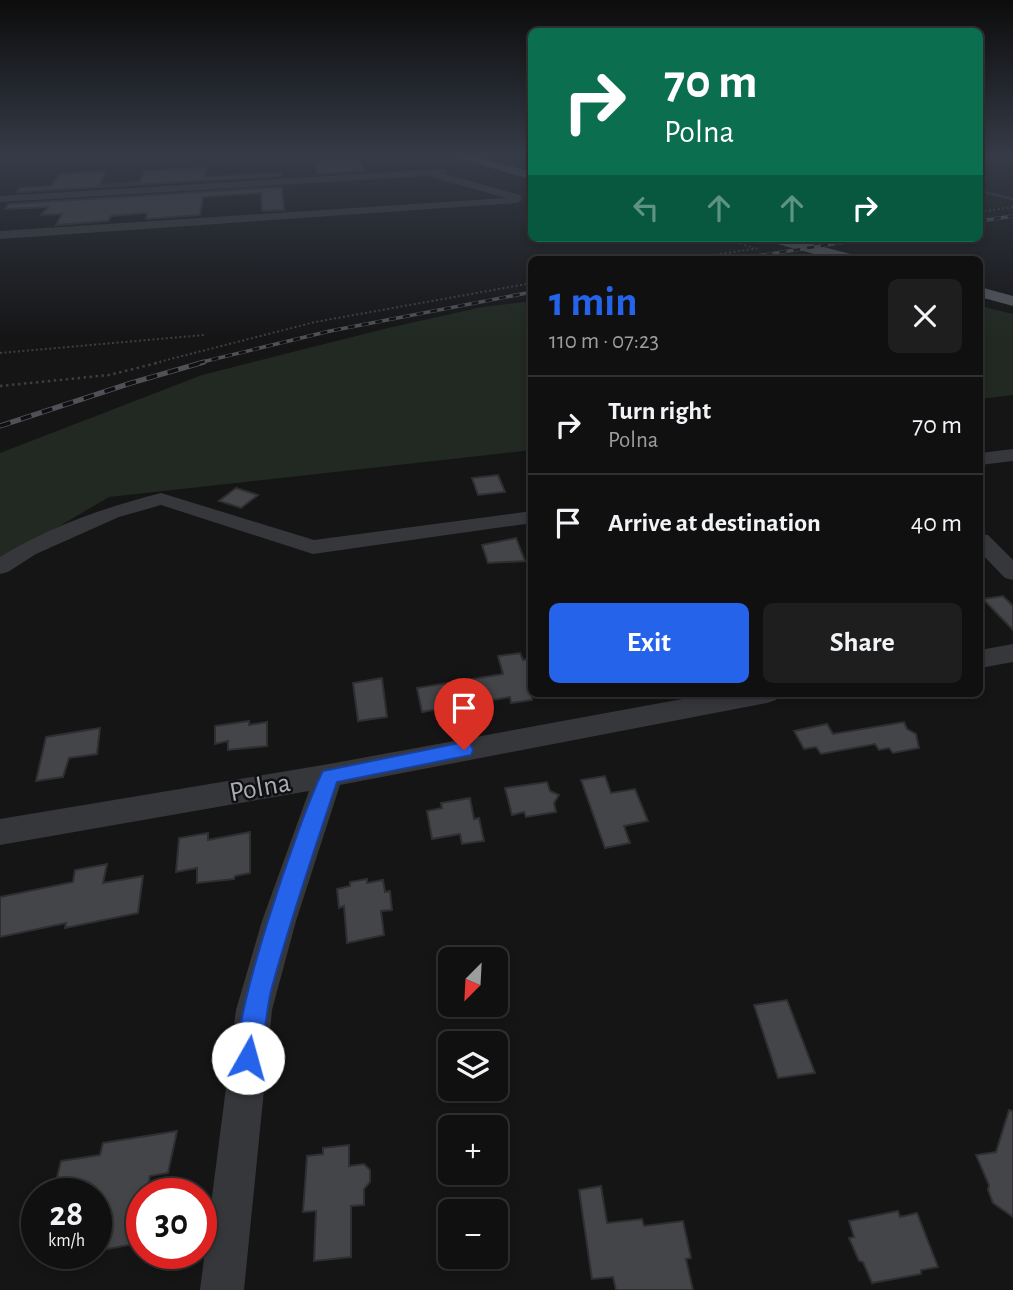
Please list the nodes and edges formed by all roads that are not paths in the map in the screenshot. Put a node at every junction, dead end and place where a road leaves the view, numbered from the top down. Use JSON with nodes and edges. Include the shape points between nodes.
{"nodes":[{"id":1,"x":263,"y":217,"type":"edge"},
{"id":2,"x":0,"y":234,"type":"edge"},
{"id":3,"x":785,"y":242,"type":"edge"},
{"id":4,"x":838,"y":256,"type":"edge"},
{"id":5,"x":983,"y":293,"type":"edge"},
{"id":6,"x":1013,"y":301,"type":"edge"},
{"id":7,"x":1013,"y":455,"type":"edge"},
{"id":8,"x":983,"y":459,"type":"edge"},
{"id":9,"x":528,"y":518,"type":"edge"},
{"id":10,"x":983,"y":543,"type":"edge"},
{"id":11,"x":0,"y":567,"type":"edge"},
{"id":12,"x":1013,"y":573,"type":"edge"},
{"id":13,"x":1013,"y":653,"type":"edge"},
{"id":14,"x":983,"y":658,"type":"edge"},
{"id":15,"x":746,"y":697,"type":"edge"},
{"id":16,"x":329,"y":776,"type":"junction"},
{"id":17,"x":0,"y":832,"type":"edge"},
{"id":18,"x":222,"y":1290,"type":"edge"}],
"edges":[{"from":1,"to":2,"type":"street"},
{"from":3,"to":4,"type":"main road"},
{"from":5,"to":6,"type":"main road"},
{"from":7,"to":8,"type":"street"},
{"from":9,"to":11,"type":"street","via":[[313,547],[161,499],[112,513],[28,548]]},
{"from":10,"to":12,"type":"street"},
{"from":13,"to":14,"type":"street"},
{"from":15,"to":16,"type":"street","name":"Polna"},
{"from":16,"to":17,"type":"street","name":"Polna"},
{"from":16,"to":18,"type":"street","via":[[254,1010]]}]}
